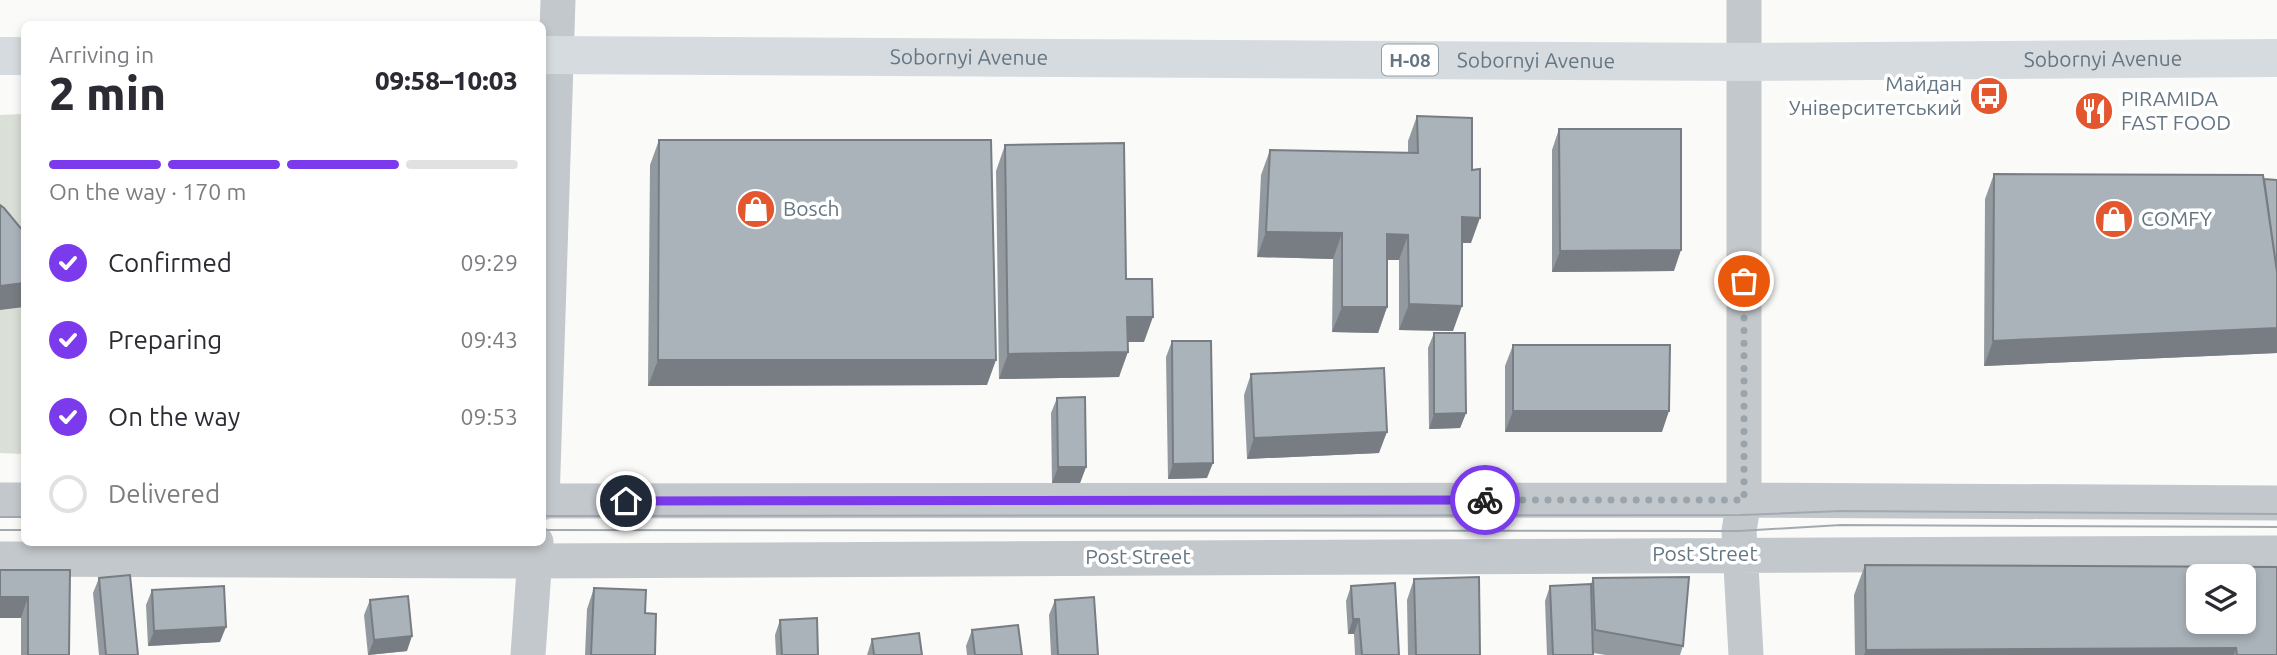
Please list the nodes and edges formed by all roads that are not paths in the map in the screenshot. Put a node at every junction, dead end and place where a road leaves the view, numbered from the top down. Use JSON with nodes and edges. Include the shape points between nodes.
{"nodes":[{"id":1,"x":558,"y":0,"type":"edge"},
{"id":2,"x":1744,"y":0,"type":"edge"},
{"id":3,"x":550,"y":55,"type":"edge"},
{"id":4,"x":0,"y":56,"type":"edge"},
{"id":5,"x":21,"y":56,"type":"edge"},
{"id":6,"x":2277,"y":58,"type":"edge"},
{"id":7,"x":1744,"y":62,"type":"junction"},
{"id":8,"x":546,"y":310,"type":"edge"},
{"id":9,"x":0,"y":500,"type":"edge"},
{"id":10,"x":21,"y":500,"type":"edge"},
{"id":11,"x":1744,"y":500,"type":"junction"},
{"id":12,"x":546,"y":502,"type":"edge"},
{"id":13,"x":2277,"y":503,"type":"edge"},
{"id":14,"x":534,"y":552,"type":"edge"},
{"id":15,"x":1742,"y":553,"type":"junction"},
{"id":16,"x":2277,"y":553,"type":"edge"},
{"id":17,"x":0,"y":559,"type":"edge"},
{"id":18,"x":528,"y":655,"type":"edge"},
{"id":19,"x":1746,"y":655,"type":"edge"}],
"edges":[{"from":1,"to":3,"type":"street"},
{"from":2,"to":7,"type":"street"},
{"from":3,"to":7,"type":"main road","name":"Sobornyi Avenue","number":"Н-08"},
{"from":3,"to":8,"type":"street"},
{"from":4,"to":5,"type":"main road"},
{"from":6,"to":7,"type":"main road","name":"Sobornyi Avenue","number":"Н-08"},
{"from":7,"to":11,"type":"street"},
{"from":9,"to":10,"type":"street"},
{"from":11,"to":12,"type":"street"},
{"from":11,"to":13,"type":"street"},
{"from":11,"to":15,"type":"street","via":[[1739,531]]},
{"from":14,"to":15,"type":"street","name":"Post Street"},
{"from":14,"to":17,"type":"street","name":"Post Street"},
{"from":14,"to":18,"type":"street"},
{"from":15,"to":16,"type":"street","name":"Post Street"},
{"from":15,"to":19,"type":"street"}]}
